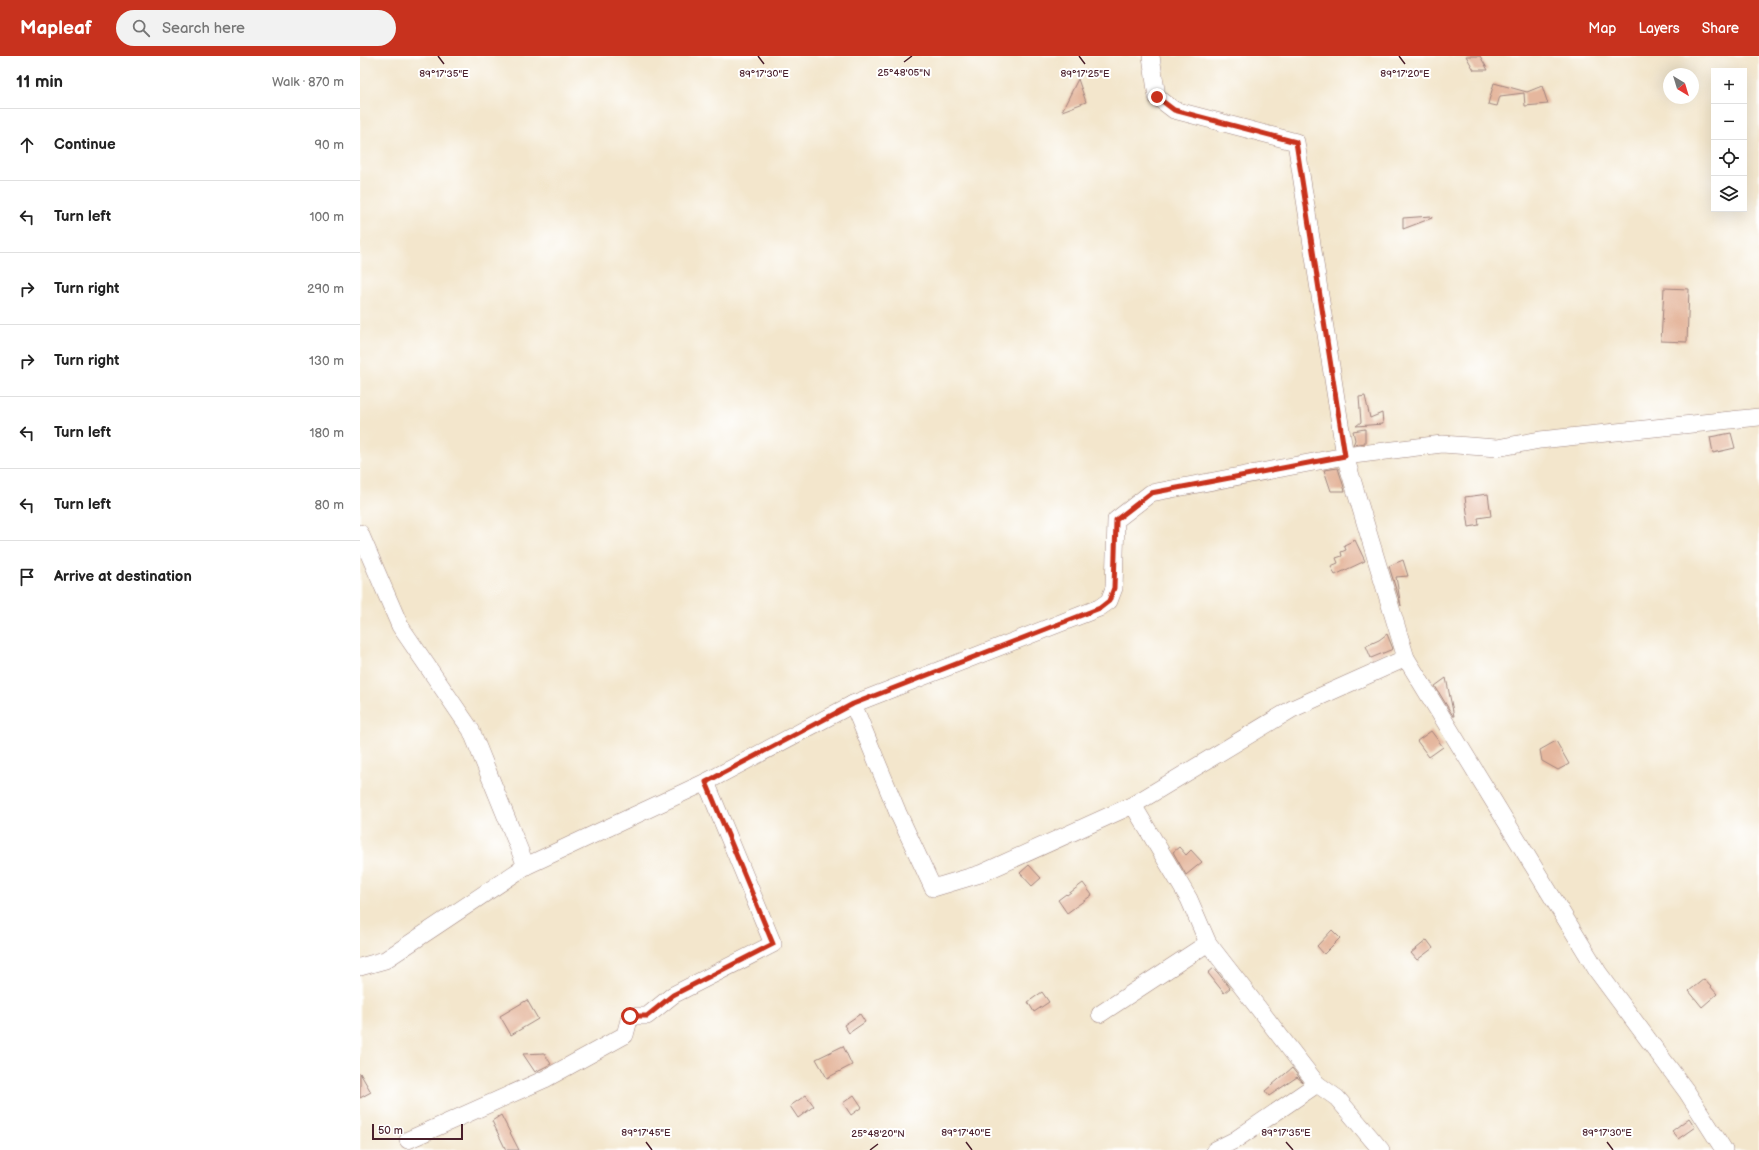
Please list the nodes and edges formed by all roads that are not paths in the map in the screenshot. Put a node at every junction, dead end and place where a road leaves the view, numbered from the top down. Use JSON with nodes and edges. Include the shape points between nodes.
{"nodes":[{"id":1,"x":1151,"y":56,"type":"edge"},
{"id":2,"x":1759,"y":417,"type":"edge"},
{"id":3,"x":1345,"y":456,"type":"junction"},
{"id":4,"x":360,"y":533,"type":"edge"},
{"id":5,"x":1406,"y":658,"type":"junction"},
{"id":6,"x":853,"y":704,"type":"junction"},
{"id":7,"x":706,"y":782,"type":"junction"},
{"id":8,"x":1133,"y":805,"type":"junction"},
{"id":9,"x":526,"y":866,"type":"junction"},
{"id":10,"x":1208,"y":943,"type":"junction"},
{"id":11,"x":360,"y":967,"type":"edge"},
{"id":12,"x":1100,"y":1014,"type":"dead end"},
{"id":13,"x":1317,"y":1084,"type":"junction"},
{"id":14,"x":408,"y":1140,"type":"dead end"},
{"id":15,"x":1215,"y":1150,"type":"edge"},
{"id":16,"x":1380,"y":1150,"type":"edge"},
{"id":17,"x":1724,"y":1150,"type":"edge"}],
"edges":[{"from":1,"to":3,"type":"street","via":[[1157,97],[1174,110],[1296,142]]},
{"from":2,"to":3,"type":"street","via":[[1540,440],[1497,448],[1442,444]]},
{"from":3,"to":5,"type":"street"},
{"from":3,"to":6,"type":"street","via":[[1151,493],[1116,520],[1114,588],[1109,601],[1100,608]]},
{"from":4,"to":9,"type":"street","via":[[400,626],[471,730]]},
{"from":5,"to":8,"type":"street","via":[[1292,709]]},
{"from":5,"to":17,"type":"street","via":[[1598,972],[1687,1092]]},
{"from":6,"to":7,"type":"street"},
{"from":6,"to":8,"type":"street","via":[[898,813],[933,888],[980,874]]},
{"from":7,"to":9,"type":"street"},
{"from":7,"to":14,"type":"street","via":[[773,944],[673,995],[647,1016],[630,1016],[625,1035],[545,1079]]},
{"from":8,"to":10,"type":"street","via":[[1189,899]]},
{"from":9,"to":11,"type":"street","via":[[385,960]]},
{"from":10,"to":12,"type":"street"},
{"from":10,"to":13,"type":"street"},
{"from":13,"to":15,"type":"street","via":[[1235,1140]]},
{"from":13,"to":16,"type":"street","via":[[1337,1098]]}]}
